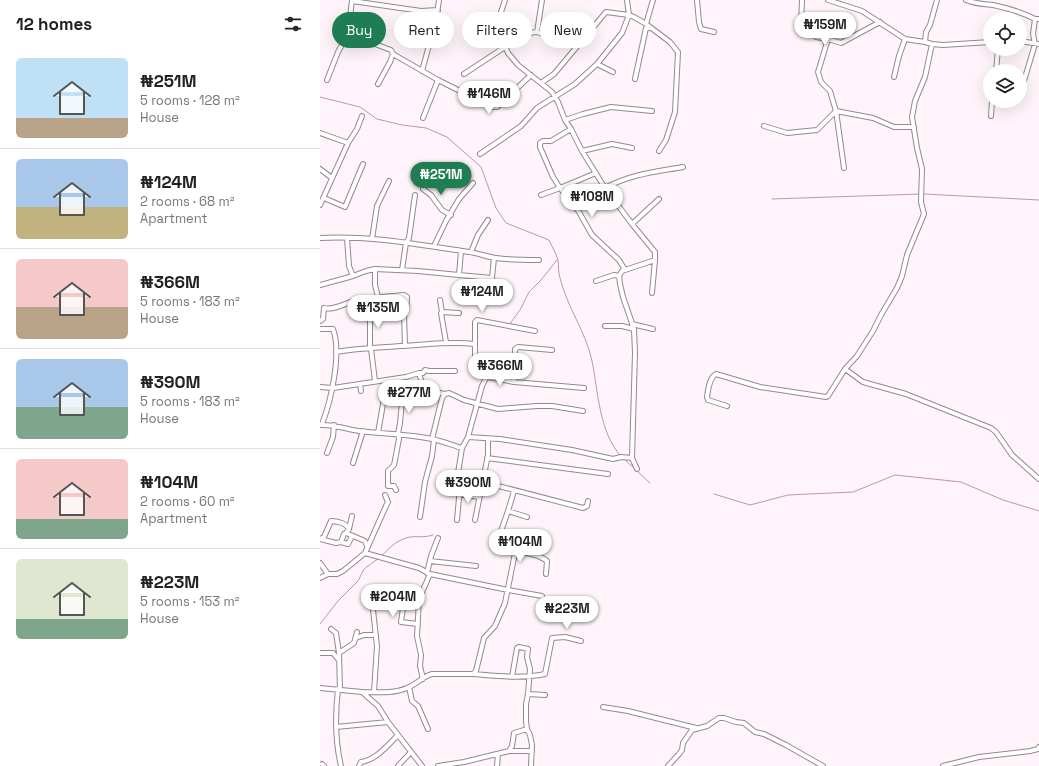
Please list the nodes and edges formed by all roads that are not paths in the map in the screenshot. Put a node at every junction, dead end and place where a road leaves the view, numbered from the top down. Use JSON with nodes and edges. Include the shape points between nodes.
{"nodes":[{"id":1,"x":352,"y":0,"type":"edge"},
{"id":2,"x":439,"y":0,"type":"edge"},
{"id":3,"x":505,"y":0,"type":"edge"},
{"id":4,"x":542,"y":0,"type":"edge"},
{"id":5,"x":627,"y":0,"type":"edge"},
{"id":6,"x":653,"y":0,"type":"edge"},
{"id":7,"x":697,"y":0,"type":"edge"},
{"id":8,"x":802,"y":0,"type":"edge"},
{"id":9,"x":828,"y":0,"type":"edge"},
{"id":10,"x":937,"y":0,"type":"edge"},
{"id":11,"x":966,"y":0,"type":"edge"},
{"id":12,"x":438,"y":10,"type":"junction"},
{"id":13,"x":351,"y":12,"type":"edge"},
{"id":14,"x":501,"y":12,"type":"edge"},
{"id":15,"x":628,"y":15,"type":"junction"},
{"id":16,"x":1037,"y":19,"type":"edge"},
{"id":17,"x":880,"y":22,"type":"junction"},
{"id":18,"x":646,"y":24,"type":"junction"},
{"id":19,"x":652,"y":29,"type":"junction"},
{"id":20,"x":537,"y":32,"type":"junction"},
{"id":21,"x":714,"y":32,"type":"dead end"},
{"id":22,"x":532,"y":33,"type":"edge"},
{"id":23,"x":540,"y":33,"type":"edge"},
{"id":24,"x":828,"y":39,"type":"junction"},
{"id":25,"x":905,"y":39,"type":"junction"},
{"id":26,"x":925,"y":42,"type":"junction"},
{"id":27,"x":983,"y":42,"type":"edge"},
{"id":28,"x":1027,"y":43,"type":"edge"},
{"id":29,"x":932,"y":44,"type":"junction"},
{"id":30,"x":1037,"y":44,"type":"edge"},
{"id":31,"x":340,"y":48,"type":"edge"},
{"id":32,"x":386,"y":48,"type":"edge"},
{"id":33,"x":503,"y":48,"type":"edge"},
{"id":34,"x":506,"y":48,"type":"edge"},
{"id":35,"x":393,"y":54,"type":"junction"},
{"id":36,"x":597,"y":64,"type":"junction"},
{"id":37,"x":422,"y":71,"type":"junction"},
{"id":38,"x":613,"y":72,"type":"dead end"},
{"id":39,"x":1027,"y":73,"type":"edge"},
{"id":40,"x":464,"y":74,"type":"dead end"},
{"id":41,"x":531,"y":75,"type":"junction"},
{"id":42,"x":894,"y":77,"type":"dead end"},
{"id":43,"x":635,"y":79,"type":"dead end"},
{"id":44,"x":327,"y":80,"type":"dead end"},
{"id":45,"x":438,"y":80,"type":"junction"},
{"id":46,"x":541,"y":83,"type":"junction"},
{"id":47,"x":378,"y":84,"type":"dead end"},
{"id":48,"x":555,"y":97,"type":"junction"},
{"id":49,"x":992,"y":108,"type":"edge"},
{"id":50,"x":836,"y":111,"type":"junction"},
{"id":51,"x":652,"y":112,"type":"dead end"},
{"id":52,"x":362,"y":116,"type":"dead end"},
{"id":53,"x":991,"y":116,"type":"dead end"},
{"id":54,"x":423,"y":118,"type":"dead end"},
{"id":55,"x":565,"y":120,"type":"junction"},
{"id":56,"x":764,"y":126,"type":"dead end"},
{"id":57,"x":914,"y":127,"type":"junction"},
{"id":58,"x":571,"y":129,"type":"junction"},
{"id":59,"x":320,"y":133,"type":"edge"},
{"id":60,"x":348,"y":143,"type":"junction"},
{"id":61,"x":632,"y":148,"type":"dead end"},
{"id":62,"x":582,"y":151,"type":"junction"},
{"id":63,"x":659,"y":151,"type":"dead end"},
{"id":64,"x":480,"y":154,"type":"dead end"},
{"id":65,"x":363,"y":164,"type":"dead end"},
{"id":66,"x":683,"y":167,"type":"dead end"},
{"id":67,"x":844,"y":168,"type":"dead end"},
{"id":68,"x":320,"y":169,"type":"edge"},
{"id":69,"x":596,"y":173,"type":"junction"},
{"id":70,"x":332,"y":178,"type":"junction"},
{"id":71,"x":389,"y":181,"type":"dead end"},
{"id":72,"x":473,"y":183,"type":"dead end"},
{"id":73,"x":560,"y":188,"type":"junction"},
{"id":74,"x":605,"y":188,"type":"junction"},
{"id":75,"x":424,"y":189,"type":"dead end"},
{"id":76,"x":415,"y":195,"type":"dead end"},
{"id":77,"x":541,"y":195,"type":"dead end"},
{"id":78,"x":324,"y":198,"type":"junction"},
{"id":79,"x":659,"y":199,"type":"dead end"},
{"id":80,"x":320,"y":205,"type":"edge"},
{"id":81,"x":451,"y":215,"type":"junction"},
{"id":82,"x":488,"y":220,"type":"dead end"},
{"id":83,"x":632,"y":224,"type":"junction"},
{"id":84,"x":320,"y":238,"type":"edge"},
{"id":85,"x":347,"y":238,"type":"junction"},
{"id":86,"x":372,"y":239,"type":"junction"},
{"id":87,"x":406,"y":243,"type":"junction"},
{"id":88,"x":434,"y":246,"type":"junction"},
{"id":89,"x":461,"y":251,"type":"junction"},
{"id":90,"x":471,"y":252,"type":"junction"},
{"id":91,"x":494,"y":258,"type":"junction"},
{"id":92,"x":539,"y":260,"type":"dead end"},
{"id":93,"x":654,"y":260,"type":"junction"},
{"id":94,"x":375,"y":269,"type":"junction"},
{"id":95,"x":402,"y":270,"type":"junction"},
{"id":96,"x":625,"y":270,"type":"junction"},
{"id":97,"x":459,"y":275,"type":"junction"},
{"id":98,"x":353,"y":276,"type":"junction"},
{"id":99,"x":619,"y":276,"type":"junction"},
{"id":100,"x":492,"y":278,"type":"junction"},
{"id":101,"x":596,"y":281,"type":"dead end"},
{"id":102,"x":320,"y":285,"type":"edge"},
{"id":103,"x":492,"y":287,"type":"dead end"},
{"id":104,"x":652,"y":293,"type":"dead end"},
{"id":105,"x":378,"y":297,"type":"junction"},
{"id":106,"x":440,"y":300,"type":"dead end"},
{"id":107,"x":370,"y":308,"type":"dead end"},
{"id":108,"x":442,"y":312,"type":"junction"},
{"id":109,"x":459,"y":313,"type":"dead end"},
{"id":110,"x":320,"y":321,"type":"edge"},
{"id":111,"x":605,"y":326,"type":"dead end"},
{"id":112,"x":633,"y":326,"type":"junction"},
{"id":113,"x":320,"y":329,"type":"edge"},
{"id":114,"x":653,"y":329,"type":"dead end"},
{"id":115,"x":535,"y":331,"type":"dead end"},
{"id":116,"x":446,"y":342,"type":"junction"},
{"id":117,"x":474,"y":344,"type":"junction"},
{"id":118,"x":405,"y":346,"type":"junction"},
{"id":119,"x":370,"y":349,"type":"junction"},
{"id":120,"x":552,"y":350,"type":"dead end"},
{"id":121,"x":336,"y":352,"type":"junction"},
{"id":122,"x":845,"y":369,"type":"junction"},
{"id":123,"x":455,"y":371,"type":"dead end"},
{"id":124,"x":419,"y":373,"type":"junction"},
{"id":125,"x":488,"y":377,"type":"junction"},
{"id":126,"x":375,"y":381,"type":"junction"},
{"id":127,"x":514,"y":382,"type":"junction"},
{"id":128,"x":360,"y":384,"type":"junction"},
{"id":129,"x":320,"y":387,"type":"edge"},
{"id":130,"x":333,"y":388,"type":"junction"},
{"id":131,"x":584,"y":388,"type":"dead end"},
{"id":132,"x":361,"y":391,"type":"dead end"},
{"id":133,"x":403,"y":391,"type":"dead end"},
{"id":134,"x":388,"y":392,"type":"dead end"},
{"id":135,"x":445,"y":394,"type":"junction"},
{"id":136,"x":477,"y":404,"type":"junction"},
{"id":137,"x":727,"y":406,"type":"dead end"},
{"id":138,"x":583,"y":411,"type":"dead end"},
{"id":139,"x":321,"y":424,"type":"edge"},
{"id":140,"x":334,"y":426,"type":"junction"},
{"id":141,"x":363,"y":432,"type":"junction"},
{"id":142,"x":378,"y":433,"type":"junction"},
{"id":143,"x":398,"y":434,"type":"junction"},
{"id":144,"x":468,"y":437,"type":"junction"},
{"id":145,"x":433,"y":439,"type":"junction"},
{"id":146,"x":488,"y":439,"type":"junction"},
{"id":147,"x":462,"y":448,"type":"junction"},
{"id":148,"x":327,"y":453,"type":"dead end"},
{"id":149,"x":487,"y":458,"type":"junction"},
{"id":150,"x":632,"y":458,"type":"junction"},
{"id":151,"x":353,"y":462,"type":"dead end"},
{"id":152,"x":637,"y":469,"type":"dead end"},
{"id":153,"x":608,"y":474,"type":"dead end"},
{"id":154,"x":459,"y":475,"type":"junction"},
{"id":155,"x":1039,"y":478,"type":"edge"},
{"id":156,"x":483,"y":480,"type":"junction"},
{"id":157,"x":396,"y":490,"type":"dead end"},
{"id":158,"x":514,"y":490,"type":"junction"},
{"id":159,"x":459,"y":494,"type":"junction"},
{"id":160,"x":385,"y":495,"type":"dead end"},
{"id":161,"x":479,"y":497,"type":"junction"},
{"id":162,"x":588,"y":501,"type":"dead end"},
{"id":163,"x":508,"y":511,"type":"junction"},
{"id":164,"x":352,"y":516,"type":"dead end"},
{"id":165,"x":420,"y":517,"type":"dead end"},
{"id":166,"x":527,"y":517,"type":"dead end"},
{"id":167,"x":457,"y":520,"type":"dead end"},
{"id":168,"x":475,"y":520,"type":"dead end"},
{"id":169,"x":348,"y":531,"type":"junction"},
{"id":170,"x":352,"y":536,"type":"junction"},
{"id":171,"x":499,"y":537,"type":"dead end"},
{"id":172,"x":438,"y":538,"type":"dead end"},
{"id":173,"x":341,"y":542,"type":"junction"},
{"id":174,"x":367,"y":547,"type":"junction"},
{"id":175,"x":365,"y":553,"type":"junction"},
{"id":176,"x":430,"y":561,"type":"junction"},
{"id":177,"x":320,"y":563,"type":"edge"},
{"id":178,"x":476,"y":566,"type":"dead end"},
{"id":179,"x":428,"y":567,"type":"junction"},
{"id":180,"x":419,"y":568,"type":"junction"},
{"id":181,"x":428,"y":573,"type":"junction"},
{"id":182,"x":328,"y":574,"type":"junction"},
{"id":183,"x":546,"y":574,"type":"dead end"},
{"id":184,"x":320,"y":578,"type":"edge"},
{"id":185,"x":508,"y":590,"type":"junction"},
{"id":186,"x":410,"y":596,"type":"junction"},
{"id":187,"x":542,"y":596,"type":"dead end"},
{"id":188,"x":419,"y":599,"type":"junction"},
{"id":189,"x":418,"y":624,"type":"junction"},
{"id":190,"x":331,"y":629,"type":"dead end"},
{"id":191,"x":357,"y":632,"type":"dead end"},
{"id":192,"x":376,"y":635,"type":"junction"},
{"id":193,"x":356,"y":638,"type":"junction"},
{"id":194,"x":581,"y":641,"type":"dead end"},
{"id":195,"x":338,"y":652,"type":"junction"},
{"id":196,"x":320,"y":653,"type":"edge"},
{"id":197,"x":333,"y":653,"type":"junction"},
{"id":198,"x":339,"y":661,"type":"junction"},
{"id":199,"x":473,"y":674,"type":"junction"},
{"id":200,"x":512,"y":677,"type":"junction"},
{"id":201,"x":529,"y":677,"type":"junction"},
{"id":202,"x":423,"y":679,"type":"junction"},
{"id":203,"x":409,"y":687,"type":"junction"},
{"id":204,"x":320,"y":688,"type":"edge"},
{"id":205,"x":339,"y":690,"type":"junction"},
{"id":206,"x":362,"y":692,"type":"junction"},
{"id":207,"x":374,"y":692,"type":"junction"},
{"id":208,"x":528,"y":694,"type":"junction"},
{"id":209,"x":545,"y":695,"type":"dead end"},
{"id":210,"x":603,"y":707,"type":"dead end"},
{"id":211,"x":388,"y":722,"type":"junction"},
{"id":212,"x":336,"y":727,"type":"junction"},
{"id":213,"x":697,"y":728,"type":"junction"},
{"id":214,"x":428,"y":729,"type":"dead end"},
{"id":215,"x":527,"y":729,"type":"junction"},
{"id":216,"x":398,"y":735,"type":"junction"},
{"id":217,"x":1039,"y":747,"type":"edge"},
{"id":218,"x":509,"y":751,"type":"junction"},
{"id":219,"x":532,"y":751,"type":"junction"},
{"id":220,"x":411,"y":752,"type":"junction"},
{"id":221,"x":498,"y":754,"type":"junction"},
{"id":222,"x":464,"y":764,"type":"edge"},
{"id":223,"x":341,"y":766,"type":"edge"},
{"id":224,"x":359,"y":766,"type":"edge"},
{"id":225,"x":398,"y":766,"type":"edge"},
{"id":226,"x":422,"y":766,"type":"edge"},
{"id":227,"x":438,"y":766,"type":"edge"},
{"id":228,"x":497,"y":766,"type":"edge"},
{"id":229,"x":531,"y":766,"type":"edge"},
{"id":230,"x":668,"y":766,"type":"edge"},
{"id":231,"x":823,"y":766,"type":"edge"},
{"id":232,"x":943,"y":766,"type":"edge"}],
"edges":[{"from":1,"to":12,"type":"street"},
{"from":1,"to":13,"type":"street"},
{"from":2,"to":12,"type":"street"},
{"from":3,"to":14,"type":"street"},
{"from":4,"to":20,"type":"street"},
{"from":5,"to":15,"type":"street"},
{"from":6,"to":18,"type":"street"},
{"from":7,"to":21,"type":"street","via":[[701,29]]},
{"from":8,"to":24,"type":"street","via":[[801,25],[816,38]]},
{"from":9,"to":17,"type":"street","via":[[862,12]]},
{"from":10,"to":26,"type":"street"},
{"from":11,"to":16,"type":"street","via":[[995,5]]},
{"from":12,"to":37,"type":"street"},
{"from":15,"to":18,"type":"street"},
{"from":15,"to":36,"type":"street","via":[[622,33]]},
{"from":15,"to":46,"type":"street","via":[[609,12],[605,14],[554,74]]},
{"from":16,"to":30,"type":"street","via":[[1033,34]]},
{"from":17,"to":24,"type":"street","via":[[841,43]]},
{"from":17,"to":25,"type":"street"},
{"from":18,"to":19,"type":"street"},
{"from":19,"to":43,"type":"street","via":[[646,28]]},
{"from":19,"to":63,"type":"street","via":[[670,42],[678,52],[675,112],[666,140]]},
{"from":20,"to":22,"type":"street"},
{"from":20,"to":23,"type":"street"},
{"from":24,"to":50,"type":"street","via":[[818,72],[821,82],[830,91]]},
{"from":25,"to":26,"type":"street"},
{"from":25,"to":42,"type":"street"},
{"from":26,"to":29,"type":"street"},
{"from":27,"to":29,"type":"street"},
{"from":28,"to":30,"type":"street"},
{"from":29,"to":57,"type":"street","via":[[925,77],[913,108]]},
{"from":30,"to":39,"type":"street"},
{"from":31,"to":44,"type":"street"},
{"from":32,"to":35,"type":"street"},
{"from":33,"to":40,"type":"street"},
{"from":34,"to":41,"type":"street","via":[[513,60]]},
{"from":35,"to":37,"type":"street"},
{"from":35,"to":47,"type":"street"},
{"from":36,"to":38,"type":"street"},
{"from":36,"to":48,"type":"street","via":[[575,84]]},
{"from":37,"to":45,"type":"street"},
{"from":41,"to":45,"type":"street","via":[[497,107],[492,107]]},
{"from":41,"to":46,"type":"street"},
{"from":45,"to":54,"type":"street"},
{"from":46,"to":48,"type":"street"},
{"from":48,"to":55,"type":"street"},
{"from":48,"to":64,"type":"street","via":[[537,108],[521,126]]},
{"from":49,"to":53,"type":"street"},
{"from":50,"to":56,"type":"street","via":[[817,130],[787,133]]},
{"from":50,"to":57,"type":"street","via":[[873,118],[894,127]]},
{"from":50,"to":67,"type":"street"},
{"from":51,"to":55,"type":"street","via":[[611,107]]},
{"from":52,"to":60,"type":"street"},
{"from":55,"to":58,"type":"street"},
{"from":57,"to":122,"type":"street","via":[[922,169],[921,202],[924,214],[897,288],[861,350]]},
{"from":58,"to":62,"type":"street"},
{"from":58,"to":73,"type":"street","via":[[551,141],[540,143]]},
{"from":59,"to":60,"type":"street"},
{"from":60,"to":70,"type":"street"},
{"from":61,"to":62,"type":"street","via":[[612,144]]},
{"from":62,"to":69,"type":"street"},
{"from":65,"to":78,"type":"street","via":[[346,207]]},
{"from":66,"to":74,"type":"street","via":[[633,176]]},
{"from":68,"to":70,"type":"street"},
{"from":69,"to":73,"type":"street"},
{"from":69,"to":74,"type":"street"},
{"from":70,"to":78,"type":"street"},
{"from":71,"to":86,"type":"street","via":[[377,206]]},
{"from":72,"to":81,"type":"street","via":[[459,199]]},
{"from":73,"to":77,"type":"street"},
{"from":73,"to":96,"type":"street","via":[[579,212],[592,235],[619,260]]},
{"from":74,"to":83,"type":"street"},
{"from":75,"to":81,"type":"street","via":[[442,210]]},
{"from":76,"to":87,"type":"street","via":[[409,238]]},
{"from":78,"to":80,"type":"street"},
{"from":79,"to":83,"type":"street"},
{"from":81,"to":88,"type":"street"},
{"from":82,"to":90,"type":"street"},
{"from":83,"to":93,"type":"street","via":[[655,252]]},
{"from":84,"to":85,"type":"street"},
{"from":85,"to":86,"type":"street"},
{"from":85,"to":98,"type":"street","via":[[349,266]]},
{"from":86,"to":87,"type":"street"},
{"from":87,"to":88,"type":"street"},
{"from":87,"to":95,"type":"street"},
{"from":88,"to":89,"type":"street"},
{"from":89,"to":90,"type":"street"},
{"from":89,"to":97,"type":"street"},
{"from":90,"to":91,"type":"street"},
{"from":91,"to":92,"type":"street"},
{"from":91,"to":100,"type":"street"},
{"from":93,"to":96,"type":"street"},
{"from":93,"to":104,"type":"street"},
{"from":94,"to":95,"type":"street"},
{"from":94,"to":98,"type":"street"},
{"from":94,"to":105,"type":"street"},
{"from":95,"to":97,"type":"street"},
{"from":96,"to":99,"type":"street"},
{"from":97,"to":100,"type":"street"},
{"from":98,"to":102,"type":"street"},
{"from":99,"to":101,"type":"street","via":[[614,275]]},
{"from":99,"to":112,"type":"street"},
{"from":100,"to":103,"type":"street"},
{"from":105,"to":110,"type":"street","via":[[324,308]]},
{"from":105,"to":118,"type":"street","via":[[407,297],[404,313]]},
{"from":106,"to":108,"type":"street"},
{"from":107,"to":119,"type":"street"},
{"from":108,"to":109,"type":"street"},
{"from":108,"to":116,"type":"street"},
{"from":111,"to":112,"type":"street"},
{"from":112,"to":114,"type":"street"},
{"from":112,"to":150,"type":"street","via":[[635,353]]},
{"from":113,"to":121,"type":"street","via":[[334,329]]},
{"from":115,"to":117,"type":"street","via":[[477,320]]},
{"from":116,"to":117,"type":"street"},
{"from":116,"to":118,"type":"street"},
{"from":117,"to":125,"type":"street","via":[[475,361]]},
{"from":118,"to":119,"type":"street"},
{"from":119,"to":121,"type":"street"},
{"from":119,"to":126,"type":"street"},
{"from":120,"to":127,"type":"street","via":[[515,348]]},
{"from":121,"to":130,"type":"street"},
{"from":122,"to":137,"type":"street","via":[[826,397],[760,387],[716,374],[711,379],[708,400]]},
{"from":122,"to":155,"type":"street","via":[[863,382],[906,394],[991,428],[1012,455]]},
{"from":123,"to":124,"type":"street","via":[[425,370]]},
{"from":124,"to":126,"type":"street"},
{"from":124,"to":135,"type":"street","via":[[424,390]]},
{"from":125,"to":127,"type":"street"},
{"from":125,"to":136,"type":"street","via":[[482,386]]},
{"from":126,"to":128,"type":"street"},
{"from":127,"to":131,"type":"street"},
{"from":128,"to":130,"type":"street"},
{"from":128,"to":132,"type":"street"},
{"from":129,"to":130,"type":"street"},
{"from":130,"to":139,"type":"street"},
{"from":133,"to":143,"type":"street"},
{"from":134,"to":142,"type":"street","via":[[383,404]]},
{"from":135,"to":136,"type":"street","via":[[449,393]]},
{"from":135,"to":145,"type":"street"},
{"from":136,"to":138,"type":"street","via":[[498,409],[552,406]]},
{"from":136,"to":144,"type":"street"},
{"from":139,"to":140,"type":"street"},
{"from":140,"to":141,"type":"street"},
{"from":140,"to":148,"type":"street"},
{"from":141,"to":142,"type":"street"},
{"from":141,"to":151,"type":"street"},
{"from":142,"to":143,"type":"street"},
{"from":143,"to":145,"type":"street"},
{"from":143,"to":157,"type":"street","via":[[396,460],[388,471],[387,482],[388,486],[394,486]]},
{"from":144,"to":146,"type":"street"},
{"from":144,"to":147,"type":"street"},
{"from":145,"to":147,"type":"street"},
{"from":145,"to":165,"type":"street"},
{"from":146,"to":149,"type":"street"},
{"from":146,"to":150,"type":"street","via":[[572,450],[612,459]]},
{"from":147,"to":154,"type":"street"},
{"from":149,"to":153,"type":"street"},
{"from":149,"to":156,"type":"street"},
{"from":150,"to":152,"type":"street"},
{"from":154,"to":156,"type":"street"},
{"from":154,"to":159,"type":"street"},
{"from":156,"to":158,"type":"street"},
{"from":156,"to":161,"type":"street"},
{"from":158,"to":162,"type":"street","via":[[583,508],[587,506]]},
{"from":158,"to":163,"type":"street"},
{"from":159,"to":161,"type":"street"},
{"from":159,"to":167,"type":"street"},
{"from":160,"to":174,"type":"street","via":[[388,502]]},
{"from":161,"to":168,"type":"street"},
{"from":163,"to":166,"type":"street"},
{"from":163,"to":171,"type":"street"},
{"from":164,"to":169,"type":"street"},
{"from":169,"to":170,"type":"street"},
{"from":169,"to":173,"type":"street"},
{"from":169,"to":173,"type":"street","via":[[346,525],[331,521],[324,537],[320,539]]},
{"from":170,"to":173,"type":"street","via":[[348,544]]},
{"from":170,"to":174,"type":"street","via":[[365,541]]},
{"from":172,"to":176,"type":"street"},
{"from":174,"to":175,"type":"street"},
{"from":175,"to":180,"type":"street"},
{"from":175,"to":182,"type":"street","via":[[343,571]]},
{"from":176,"to":178,"type":"street"},
{"from":176,"to":179,"type":"street"},
{"from":177,"to":182,"type":"street"},
{"from":179,"to":180,"type":"street"},
{"from":179,"to":181,"type":"street"},
{"from":180,"to":181,"type":"street"},
{"from":181,"to":185,"type":"street"},
{"from":181,"to":188,"type":"street"},
{"from":182,"to":184,"type":"street"},
{"from":183,"to":185,"type":"street","via":[[547,561],[544,559],[514,553]]},
{"from":185,"to":187,"type":"street"},
{"from":185,"to":199,"type":"street","via":[[495,626],[484,638]]},
{"from":186,"to":188,"type":"street"},
{"from":186,"to":189,"type":"street","via":[[404,601],[401,622]]},
{"from":186,"to":192,"type":"street","via":[[389,587],[375,588],[372,601]]},
{"from":188,"to":189,"type":"street"},
{"from":189,"to":202,"type":"street","via":[[417,636]]},
{"from":190,"to":195,"type":"street","via":[[336,633]]},
{"from":191,"to":193,"type":"street"},
{"from":192,"to":193,"type":"street"},
{"from":192,"to":207,"type":"street"},
{"from":193,"to":195,"type":"street","via":[[354,643]]},
{"from":194,"to":201,"type":"street","via":[[565,637],[552,638],[546,673]]},
{"from":195,"to":197,"type":"street"},
{"from":195,"to":198,"type":"street"},
{"from":196,"to":197,"type":"street"},
{"from":197,"to":198,"type":"street"},
{"from":198,"to":205,"type":"street"},
{"from":199,"to":200,"type":"street"},
{"from":199,"to":202,"type":"street","via":[[432,674]]},
{"from":200,"to":201,"type":"street"},
{"from":200,"to":201,"type":"street","via":[[519,647],[528,649]]},
{"from":201,"to":208,"type":"street"},
{"from":202,"to":203,"type":"street"},
{"from":203,"to":207,"type":"street","via":[[390,693]]},
{"from":203,"to":214,"type":"street","via":[[412,701],[418,706]]},
{"from":204,"to":205,"type":"street"},
{"from":205,"to":206,"type":"street"},
{"from":205,"to":212,"type":"street","via":[[335,713]]},
{"from":206,"to":207,"type":"street"},
{"from":206,"to":211,"type":"street","via":[[378,706]]},
{"from":208,"to":209,"type":"street"},
{"from":208,"to":215,"type":"street"},
{"from":210,"to":213,"type":"street"},
{"from":211,"to":212,"type":"street"},
{"from":211,"to":216,"type":"street"},
{"from":212,"to":223,"type":"street"},
{"from":213,"to":230,"type":"street","via":[[692,730],[682,750]]},
{"from":213,"to":231,"type":"street","via":[[707,726],[719,718],[744,723],[755,732],[764,734]]},
{"from":215,"to":218,"type":"street","via":[[514,733]]},
{"from":215,"to":219,"type":"street"},
{"from":216,"to":220,"type":"street"},
{"from":216,"to":224,"type":"street","via":[[381,752],[361,762]]},
{"from":217,"to":232,"type":"street","via":[[1030,751],[979,756]]},
{"from":218,"to":219,"type":"street"},
{"from":218,"to":221,"type":"street"},
{"from":219,"to":229,"type":"street"},
{"from":220,"to":225,"type":"street"},
{"from":220,"to":226,"type":"street"},
{"from":221,"to":222,"type":"street"},
{"from":221,"to":228,"type":"street"},
{"from":222,"to":227,"type":"street"}]}
